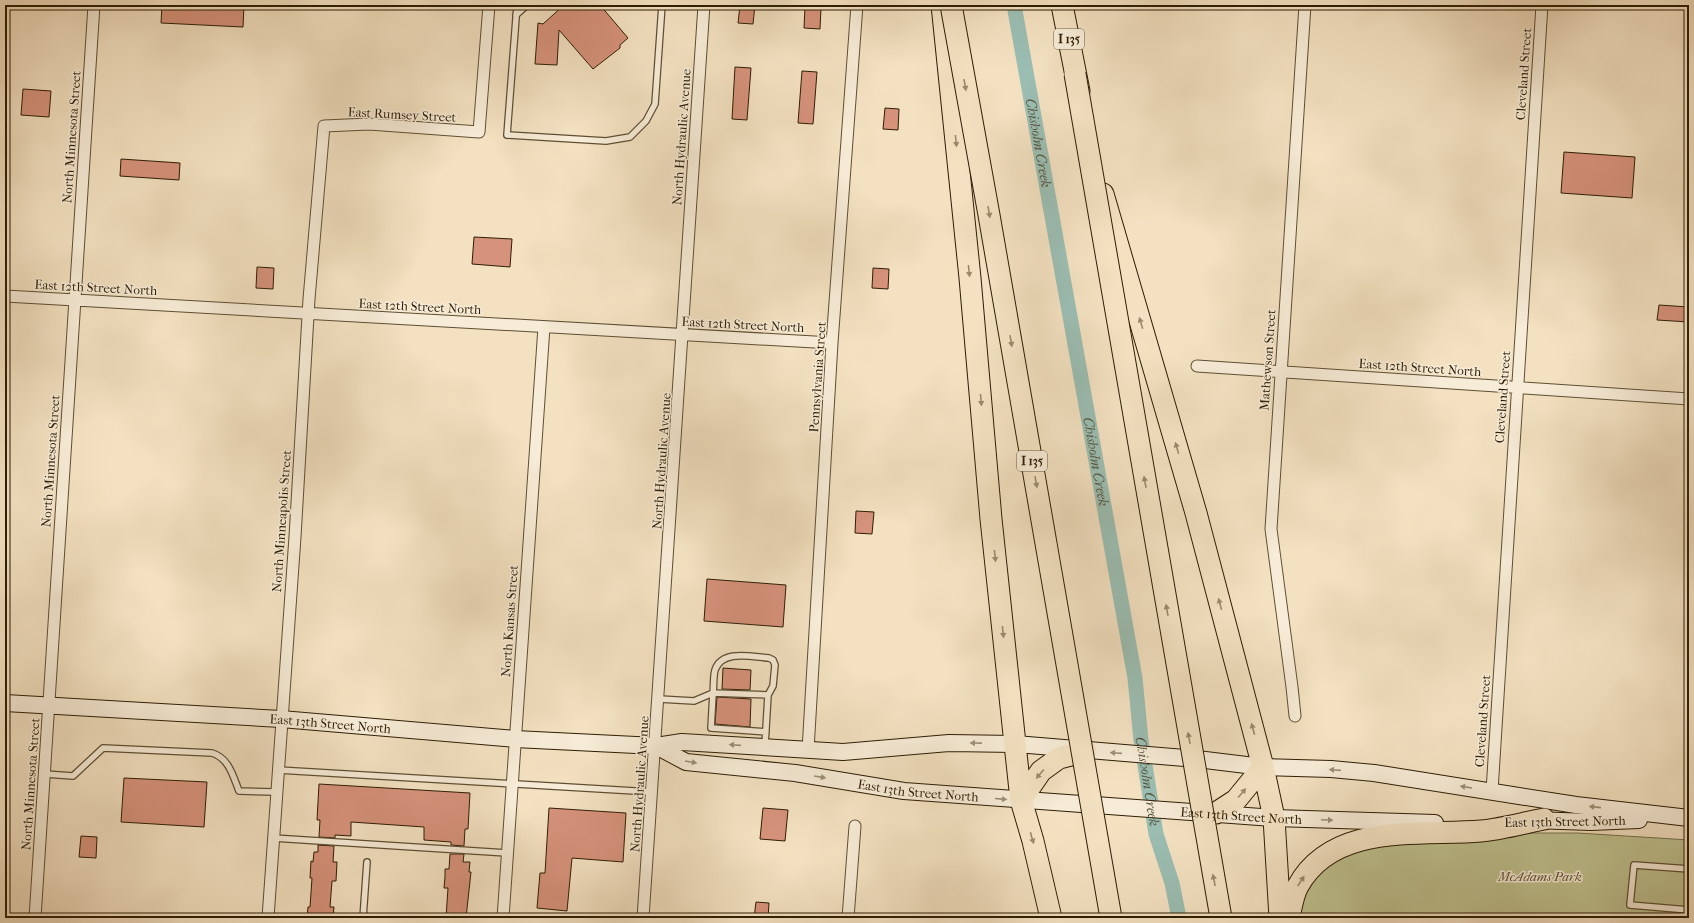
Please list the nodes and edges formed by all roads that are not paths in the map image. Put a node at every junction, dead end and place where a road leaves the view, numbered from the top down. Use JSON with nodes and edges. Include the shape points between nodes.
{"nodes":[{"id":1,"x":94,"y":5,"type":"edge"},
{"id":2,"x":489,"y":5,"type":"edge"},
{"id":3,"x":516,"y":5,"type":"edge"},
{"id":4,"x":527,"y":5,"type":"edge"},
{"id":5,"x":662,"y":5,"type":"edge"},
{"id":6,"x":704,"y":5,"type":"edge"},
{"id":7,"x":857,"y":5,"type":"edge"},
{"id":8,"x":942,"y":5,"type":"edge"},
{"id":9,"x":951,"y":5,"type":"edge"},
{"id":10,"x":1062,"y":5,"type":"edge"},
{"id":11,"x":1305,"y":5,"type":"edge"},
{"id":12,"x":1542,"y":5,"type":"edge"},
{"id":13,"x":516,"y":15,"type":"junction"},
{"id":14,"x":1075,"y":74,"type":"junction"},
{"id":15,"x":324,"y":126,"type":"joint"},
{"id":16,"x":5,"y":296,"type":"edge"},
{"id":17,"x":74,"y":300,"type":"junction"},
{"id":18,"x":308,"y":313,"type":"junction"},
{"id":19,"x":544,"y":327,"type":"junction"},
{"id":20,"x":683,"y":335,"type":"junction"},
{"id":21,"x":832,"y":343,"type":"junction"},
{"id":22,"x":1197,"y":366,"type":"dead end"},
{"id":23,"x":1280,"y":371,"type":"junction"},
{"id":24,"x":1517,"y":388,"type":"junction"},
{"id":25,"x":1689,"y":399,"type":"edge"},
{"id":26,"x":713,"y":693,"type":"junction"},
{"id":27,"x":768,"y":695,"type":"junction"},
{"id":28,"x":659,"y":699,"type":"junction"},
{"id":29,"x":5,"y":703,"type":"edge"},
{"id":30,"x":50,"y":705,"type":"junction"},
{"id":31,"x":1295,"y":716,"type":"dead end"},
{"id":32,"x":281,"y":719,"type":"junction"},
{"id":33,"x":515,"y":738,"type":"junction"},
{"id":34,"x":765,"y":740,"type":"junction"},
{"id":35,"x":1015,"y":744,"type":"junction"},
{"id":36,"x":656,"y":746,"type":"junction"},
{"id":37,"x":808,"y":750,"type":"junction"},
{"id":38,"x":1086,"y":751,"type":"junction"},
{"id":39,"x":1263,"y":767,"type":"junction"},
{"id":40,"x":278,"y":770,"type":"junction"},
{"id":41,"x":45,"y":774,"type":"junction"},
{"id":42,"x":512,"y":784,"type":"junction"},
{"id":43,"x":1492,"y":791,"type":"junction"},
{"id":44,"x":276,"y":792,"type":"junction"},
{"id":45,"x":652,"y":792,"type":"junction"},
{"id":46,"x":1021,"y":800,"type":"junction"},
{"id":47,"x":1216,"y":813,"type":"junction"},
{"id":48,"x":1274,"y":818,"type":"junction"},
{"id":49,"x":1689,"y":818,"type":"edge"},
{"id":50,"x":1544,"y":819,"type":"junction"},
{"id":51,"x":855,"y":826,"type":"dead end"},
{"id":52,"x":273,"y":838,"type":"junction"},
{"id":53,"x":507,"y":852,"type":"junction"},
{"id":54,"x":367,"y":862,"type":"dead end"},
{"id":55,"x":1689,"y":869,"type":"edge"},
{"id":56,"x":1689,"y":910,"type":"edge"},
{"id":57,"x":35,"y":918,"type":"edge"},
{"id":58,"x":268,"y":918,"type":"edge"},
{"id":59,"x":363,"y":918,"type":"edge"},
{"id":60,"x":372,"y":918,"type":"edge"},
{"id":61,"x":502,"y":918,"type":"edge"},
{"id":62,"x":643,"y":918,"type":"edge"},
{"id":63,"x":848,"y":918,"type":"edge"},
{"id":64,"x":1051,"y":918,"type":"edge"},
{"id":65,"x":1111,"y":918,"type":"edge"},
{"id":66,"x":1221,"y":918,"type":"edge"},
{"id":67,"x":1280,"y":918,"type":"edge"},
{"id":68,"x":1289,"y":918,"type":"edge"}],
"edges":[{"from":1,"to":17,"type":"street","name":"North Minnesota Street"},
{"from":2,"to":15,"type":"street","name":"East Rumsey Street","via":[[479,132],[369,124]]},
{"from":3,"to":13,"type":"lane"},
{"from":4,"to":13,"type":"lane"},
{"from":5,"to":13,"type":"lane","via":[[655,104],[646,121],[630,137],[606,141],[507,135]]},
{"from":6,"to":20,"type":"street","name":"North Hydraulic Avenue"},
{"from":7,"to":21,"type":"street","name":"Pennsylvania Street"},
{"from":8,"to":35,"type":"highway","one_way":true},
{"from":9,"to":65,"type":"highway","number":"I 135","one_way":true,"bridge":true},
{"from":10,"to":14,"type":"highway","number":"I 135"},
{"from":11,"to":23,"type":"street","name":"Mathewson Street"},
{"from":12,"to":24,"type":"street","name":"Cleveland Street"},
{"from":39,"to":14,"type":"highway","one_way":true,"bridge":true,"via":[[1196,513],[1103,194]]},
{"from":66,"to":14,"type":"highway","number":"I 135","one_way":true,"bridge":true},
{"from":15,"to":18,"type":"street","name":"North Minneapolis Street"},
{"from":16,"to":17,"type":"street","name":"East 12th Street North"},
{"from":17,"to":18,"type":"street","name":"East 12th Street North"},
{"from":17,"to":30,"type":"street","name":"North Minnesota Street"},
{"from":18,"to":19,"type":"street","name":"East 12th Street North"},
{"from":18,"to":32,"type":"street","name":"North Minneapolis Street"},
{"from":19,"to":20,"type":"street","name":"East 12th Street North"},
{"from":19,"to":33,"type":"street","name":"North Kansas Street"},
{"from":20,"to":21,"type":"street","name":"East 12th Street North"},
{"from":20,"to":28,"type":"street","name":"North Hydraulic Avenue"},
{"from":21,"to":37,"type":"street","name":"Pennsylvania Street"},
{"from":22,"to":23,"type":"street","name":"East 12th Street North"},
{"from":23,"to":24,"type":"street","name":"East 12th Street North"},
{"from":23,"to":31,"type":"street","name":"Mathewson Street","via":[[1270,529]]},
{"from":24,"to":25,"type":"street","name":"East 12th Street North"},
{"from":24,"to":43,"type":"street","name":"Cleveland Street"},
{"from":26,"to":27,"type":"lane"},
{"from":26,"to":27,"type":"lane","via":[[715,670],[730,656],[773,660],[773,686]]},
{"from":26,"to":28,"type":"lane","via":[[694,701]]},
{"from":26,"to":34,"type":"lane","via":[[711,728]]},
{"from":27,"to":34,"type":"lane"},
{"from":28,"to":36,"type":"street","name":"North Hydraulic Avenue"},
{"from":29,"to":30,"type":"main road","name":"East 13th Street North"},
{"from":30,"to":32,"type":"main road","name":"East 13th Street North"},
{"from":30,"to":41,"type":"street","name":"North Minnesota Street"},
{"from":32,"to":33,"type":"main road","name":"East 13th Street North"},
{"from":32,"to":40,"type":"street","name":"North Minneapolis Street"},
{"from":33,"to":36,"type":"main road","name":"East 13th Street North"},
{"from":33,"to":42,"type":"street","name":"North Kansas Street"},
{"from":34,"to":36,"type":"main road","name":"East 13th Street North","one_way":true,"via":[[682,742]]},
{"from":34,"to":37,"type":"main road","name":"East 13th Street North"},
{"from":35,"to":37,"type":"main road","name":"East 13th Street North","one_way":true,"via":[[949,742],[843,752]]},
{"from":35,"to":38,"type":"main road","name":"East 13th Street North"},
{"from":35,"to":46,"type":"highway"},
{"from":36,"to":45,"type":"street","name":"North Hydraulic Avenue"},
{"from":36,"to":46,"type":"main road","name":"East 13th Street North","one_way":true,"via":[[686,762],[795,773],[904,791]]},
{"from":39,"to":38,"type":"main road","name":"East 13th Street North","one_way":true,"via":[[1197,759]]},
{"from":38,"to":46,"type":"highway","one_way":true,"via":[[1059,758],[1042,771]]},
{"from":43,"to":39,"type":"main road","name":"East 13th Street North","one_way":true,"via":[[1374,773]]},
{"from":47,"to":39,"type":"highway","one_way":true,"via":[[1236,800]]},
{"from":39,"to":48,"type":"highway"},
{"from":40,"to":42,"type":"lane"},
{"from":40,"to":44,"type":"street","name":"North Minneapolis Street"},
{"from":41,"to":44,"type":"lane","via":[[73,776],[103,748],[212,753],[220,755],[230,767],[239,791]]},
{"from":41,"to":57,"type":"street","name":"North Minnesota Street"},
{"from":42,"to":45,"type":"lane"},
{"from":42,"to":53,"type":"street","name":"North Kansas Street"},
{"from":49,"to":43,"type":"main road","name":"East 13th Street North","one_way":true,"via":[[1576,805]]},
{"from":44,"to":52,"type":"street","name":"North Minneapolis Street"},
{"from":45,"to":62,"type":"street","name":"North Hydraulic Avenue"},
{"from":46,"to":47,"type":"main road","name":"East 13th Street North"},
{"from":46,"to":64,"type":"highway","one_way":true},
{"from":47,"to":48,"type":"main road","name":"East 13th Street North"},
{"from":48,"to":50,"type":"main road","name":"East 13th Street North","one_way":true,"via":[[1421,823],[1486,823]]},
{"from":48,"to":67,"type":"highway"},
{"from":49,"to":50,"type":"main road","name":"East 13th Street North","via":[[1591,822]]},
{"from":68,"to":50,"type":"highway","one_way":true,"via":[[1297,887],[1311,866],[1337,848],[1362,839],[1388,835],[1482,831]]},
{"from":51,"to":63,"type":"street"},
{"from":52,"to":53,"type":"lane"},
{"from":52,"to":58,"type":"street","name":"North Minneapolis Street"},
{"from":53,"to":61,"type":"street","name":"North Kansas Street"},
{"from":54,"to":59,"type":"lane"},
{"from":55,"to":56,"type":"lane","via":[[1634,865],[1630,905]]},
{"from":59,"to":60,"type":"lane"}]}
